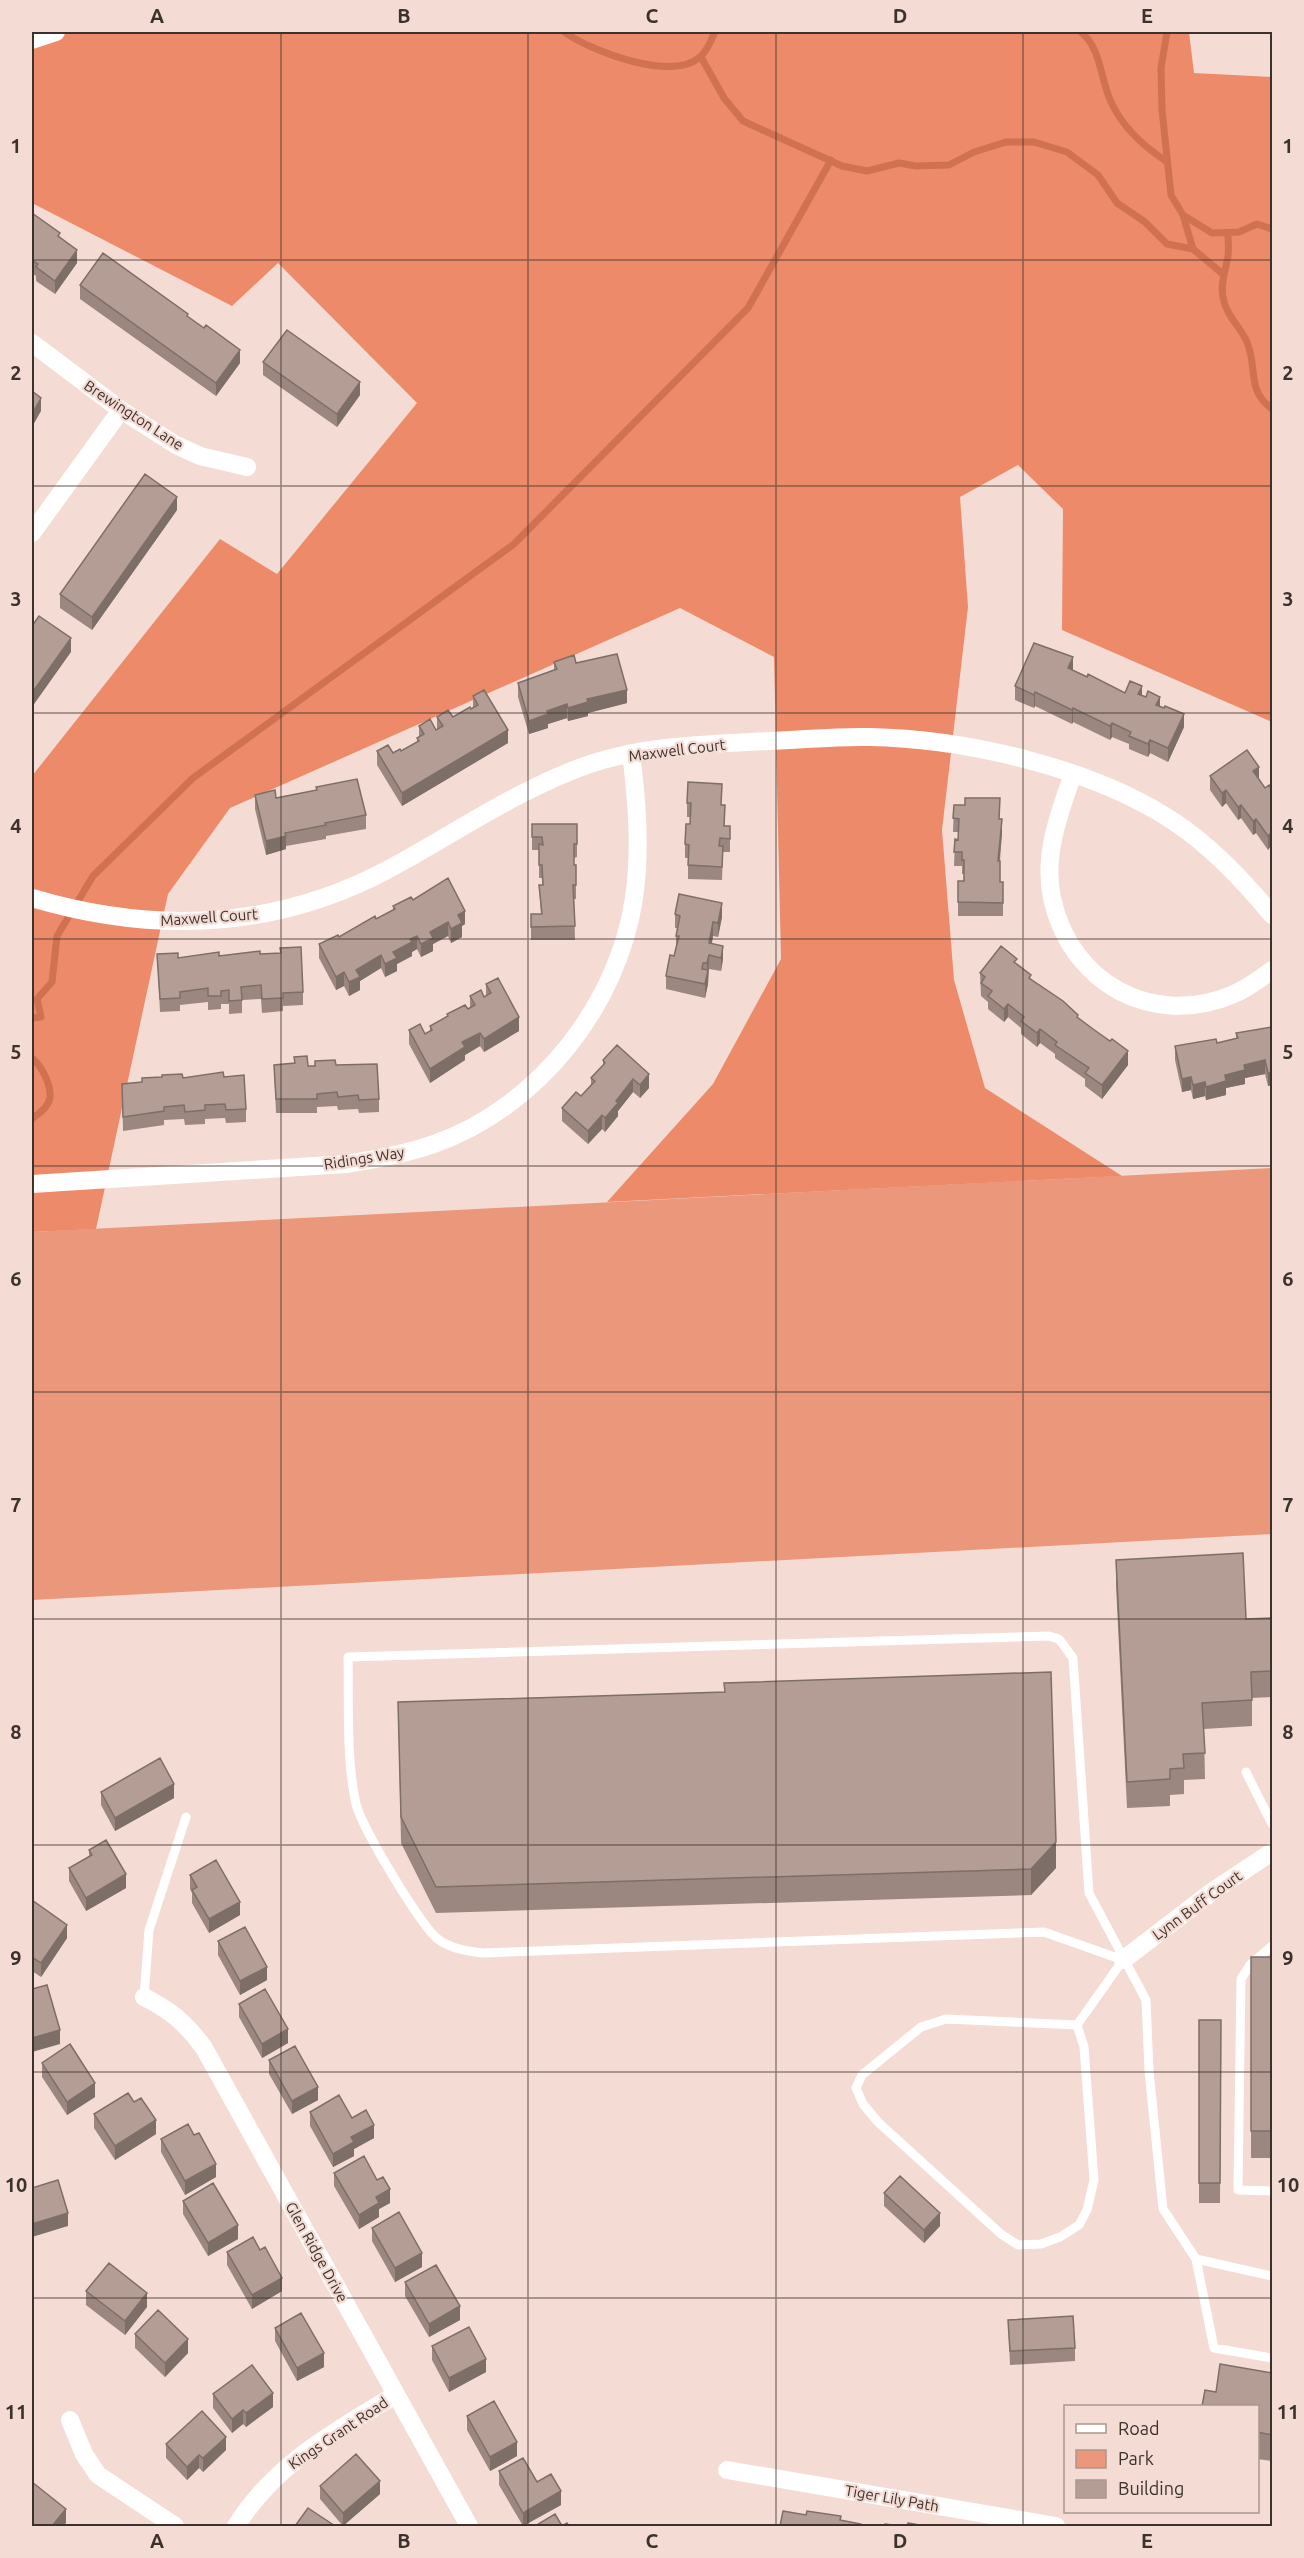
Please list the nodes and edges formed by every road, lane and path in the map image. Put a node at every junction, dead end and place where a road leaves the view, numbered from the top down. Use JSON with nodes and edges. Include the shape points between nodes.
{"nodes":[{"id":1,"x":56,"y":32,"type":"edge"},
{"id":2,"x":32,"y":40,"type":"edge"},
{"id":3,"x":32,"y":343,"type":"edge"},
{"id":4,"x":121,"y":410,"type":"junction"},
{"id":5,"x":247,"y":467,"type":"dead end"},
{"id":6,"x":32,"y":533,"type":"edge"},
{"id":7,"x":632,"y":753,"type":"junction"},
{"id":8,"x":1073,"y":774,"type":"junction"},
{"id":9,"x":38,"y":900,"type":"edge"},
{"id":10,"x":1272,"y":915,"type":"edge"},
{"id":11,"x":1272,"y":970,"type":"edge"},
{"id":12,"x":32,"y":1184,"type":"edge"},
{"id":13,"x":1246,"y":1772,"type":"dead end"},
{"id":14,"x":186,"y":1816,"type":"dead end"},
{"id":15,"x":1272,"y":1824,"type":"edge"},
{"id":16,"x":1272,"y":1852,"type":"edge"},
{"id":17,"x":1272,"y":1946,"type":"edge"},
{"id":18,"x":1123,"y":1959,"type":"junction"},
{"id":19,"x":144,"y":1997,"type":"joint"},
{"id":20,"x":1077,"y":2025,"type":"junction"},
{"id":21,"x":1272,"y":2191,"type":"edge"},
{"id":22,"x":1196,"y":2259,"type":"junction"},
{"id":23,"x":1272,"y":2276,"type":"edge"},
{"id":24,"x":1272,"y":2358,"type":"edge"},
{"id":25,"x":395,"y":2395,"type":"junction"},
{"id":26,"x":70,"y":2420,"type":"dead end"},
{"id":27,"x":728,"y":2470,"type":"dead end"},
{"id":28,"x":1020,"y":2524,"type":"edge"},
{"id":29,"x":175,"y":2526,"type":"edge"},
{"id":30,"x":236,"y":2526,"type":"edge"},
{"id":31,"x":469,"y":2526,"type":"edge"},
{"id":32,"x":1056,"y":2526,"type":"edge"}],
"edges":[{"from":1,"to":2,"type":"street"},
{"from":3,"to":4,"type":"street","name":"Brewington Lane"},
{"from":4,"to":5,"type":"street","name":"Brewington Lane","via":[[200,456]]},
{"from":4,"to":6,"type":"street"},
{"from":7,"to":8,"type":"street","name":"Maxwell Court","via":[[683,746],[869,737],[998,753]]},
{"from":7,"to":9,"type":"street","name":"Maxwell Court","via":[[546,781],[385,871],[329,896],[282,911],[237,919],[135,920]]},
{"from":7,"to":12,"type":"street","name":"Ridings Way","via":[[638,849],[634,898],[622,949],[604,993],[578,1032],[551,1066],[514,1099],[478,1124],[392,1157],[346,1164]]},
{"from":8,"to":10,"type":"street","name":"Maxwell Court","via":[[1142,802],[1177,824],[1218,856]]},
{"from":8,"to":11,"type":"street","via":[[1053,834],[1052,897],[1071,945],[1093,971],[1127,996],[1172,1006],[1194,1005],[1233,994]]},
{"from":13,"to":15,"type":"lane"},
{"from":14,"to":19,"type":"lane","via":[[149,1930]]},
{"from":16,"to":18,"type":"street","name":"Lynn Buff Court"},
{"from":17,"to":21,"type":"lane","via":[[1250,1965],[1241,1979],[1238,2190]]},
{"from":18,"to":18,"type":"lane","via":[[1089,1893],[1073,1658],[1059,1639],[1049,1636],[348,1657],[357,1807],[414,1910],[428,1929],[456,1949],[483,1953],[1044,1932]]},
{"from":18,"to":20,"type":"lane"},
{"from":18,"to":22,"type":"lane","via":[[1146,2000],[1163,2209]]},
{"from":19,"to":25,"type":"street","name":"Glen Ridge Drive","via":[[189,2026],[204,2048]]},
{"from":20,"to":20,"type":"lane","via":[[1084,2047],[1094,2180],[1087,2210],[1078,2225],[1041,2244],[1018,2245],[1001,2234],[878,2122],[856,2088],[862,2075],[921,2027],[946,2019]]},
{"from":22,"to":23,"type":"lane"},
{"from":22,"to":24,"type":"lane","via":[[1214,2348]]},
{"from":25,"to":30,"type":"street","name":"Kings Grant Road","via":[[302,2454],[270,2481]]},
{"from":25,"to":31,"type":"street","name":"Glen Ridge Drive"},
{"from":26,"to":29,"type":"street","via":[[98,2475]]},
{"from":27,"to":28,"type":"street","name":"Tiger Lily Path"},
{"from":28,"to":32,"type":"street","name":"Tiger Lily Path"}]}
